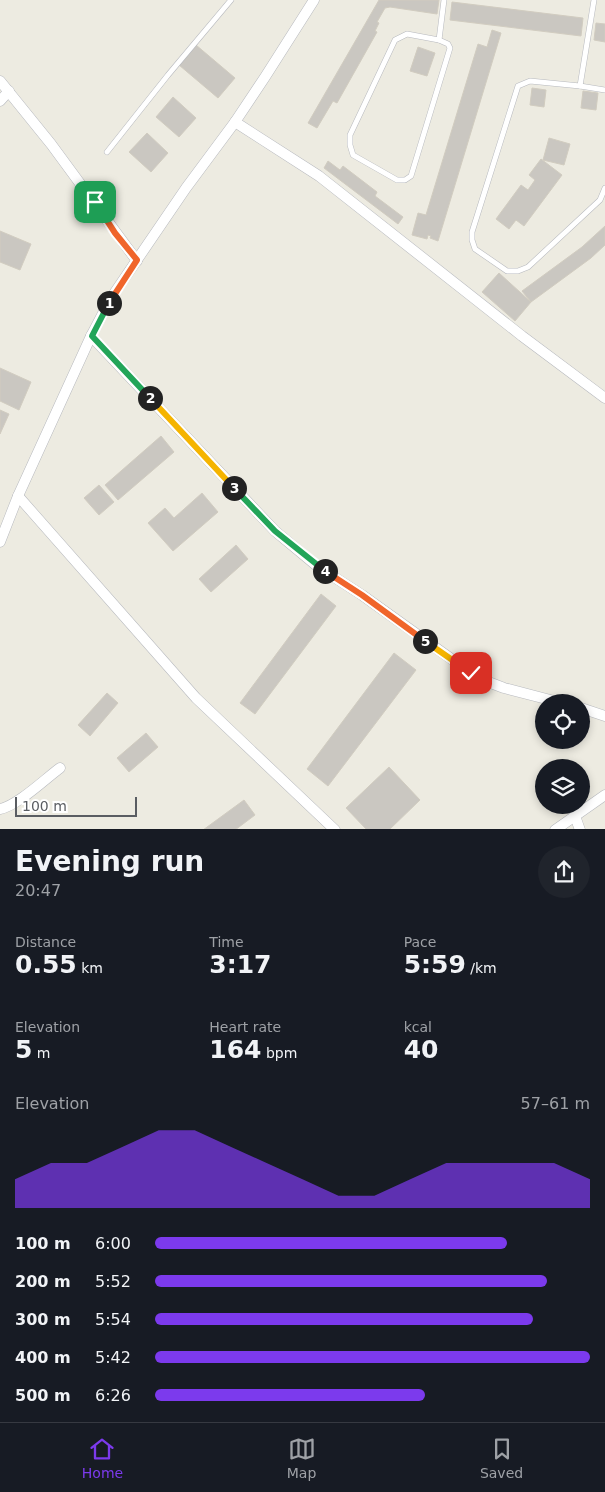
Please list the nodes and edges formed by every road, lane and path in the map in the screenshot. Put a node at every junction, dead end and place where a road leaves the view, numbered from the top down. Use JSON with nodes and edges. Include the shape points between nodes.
{"nodes":[{"id":1,"x":231,"y":0,"type":"edge"},
{"id":2,"x":314,"y":0,"type":"edge"},
{"id":3,"x":444,"y":0,"type":"edge"},
{"id":4,"x":594,"y":0,"type":"edge"},
{"id":5,"x":439,"y":40,"type":"junction"},
{"id":6,"x":0,"y":81,"type":"edge"},
{"id":7,"x":580,"y":86,"type":"junction"},
{"id":8,"x":605,"y":90,"type":"edge"},
{"id":9,"x":10,"y":91,"type":"junction"},
{"id":10,"x":0,"y":101,"type":"edge"},
{"id":11,"x":235,"y":122,"type":"junction"},
{"id":12,"x":108,"y":152,"type":"dead end"},
{"id":13,"x":605,"y":188,"type":"edge"},
{"id":14,"x":137,"y":260,"type":"junction"},
{"id":15,"x":92,"y":336,"type":"junction"},
{"id":16,"x":605,"y":398,"type":"edge"},
{"id":17,"x":18,"y":496,"type":"junction"},
{"id":18,"x":0,"y":542,"type":"edge"},
{"id":19,"x":535,"y":696,"type":"edge"},
{"id":20,"x":590,"y":711,"type":"edge"},
{"id":21,"x":605,"y":716,"type":"edge"},
{"id":22,"x":60,"y":768,"type":"dead end"},
{"id":23,"x":605,"y":795,"type":"edge"},
{"id":24,"x":0,"y":809,"type":"edge"},
{"id":25,"x":574,"y":816,"type":"junction"},
{"id":26,"x":334,"y":829,"type":"edge"},
{"id":27,"x":555,"y":829,"type":"edge"},
{"id":28,"x":580,"y":829,"type":"edge"}],
"edges":[{"from":1,"to":12,"type":"lane"},
{"from":2,"to":11,"type":"street"},
{"from":3,"to":5,"type":"lane"},
{"from":4,"to":7,"type":"lane"},
{"from":5,"to":5,"type":"lane","via":[[448,44],[449,54],[411,176],[397,180],[352,155],[350,135],[395,40],[406,34]]},
{"from":6,"to":9,"type":"street"},
{"from":7,"to":8,"type":"lane"},
{"from":7,"to":13,"type":"lane","via":[[530,81],[518,86],[472,232],[475,249],[507,271],[528,267],[600,200]]},
{"from":9,"to":10,"type":"street"},
{"from":9,"to":14,"type":"street"},
{"from":11,"to":14,"type":"street"},
{"from":11,"to":16,"type":"street","via":[[319,176]]},
{"from":14,"to":15,"type":"street","via":[[111,298]]},
{"from":15,"to":17,"type":"street"},
{"from":15,"to":19,"type":"street","via":[[275,531],[302,554],[478,678]]},
{"from":17,"to":18,"type":"street"},
{"from":17,"to":26,"type":"street","via":[[196,698]]},
{"from":20,"to":21,"type":"street"},
{"from":22,"to":24,"type":"street","via":[[17,801]]},
{"from":23,"to":25,"type":"street"},
{"from":25,"to":27,"type":"street"},
{"from":25,"to":28,"type":"street"}]}
